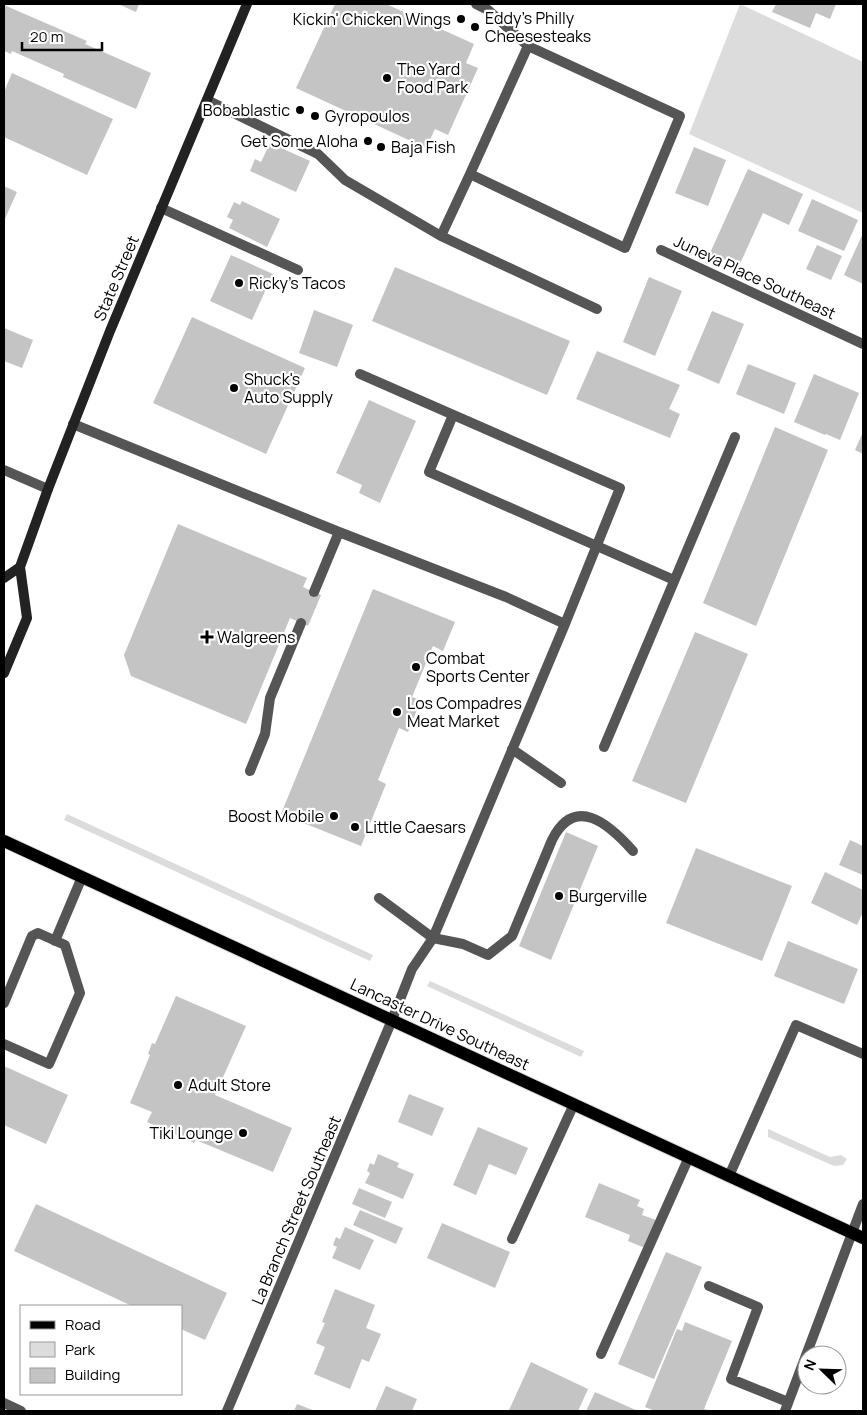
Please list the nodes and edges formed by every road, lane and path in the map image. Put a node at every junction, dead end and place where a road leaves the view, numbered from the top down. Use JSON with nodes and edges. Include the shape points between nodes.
{"nodes":[{"id":1,"x":247,"y":4,"type":"edge"},
{"id":2,"x":476,"y":4,"type":"edge"},
{"id":3,"x":528,"y":46,"type":"junction"},
{"id":4,"x":207,"y":100,"type":"junction"},
{"id":5,"x":470,"y":174,"type":"junction"},
{"id":6,"x":161,"y":208,"type":"junction"},
{"id":7,"x":441,"y":236,"type":"junction"},
{"id":8,"x":661,"y":250,"type":"dead end"},
{"id":9,"x":298,"y":270,"type":"dead end"},
{"id":10,"x":597,"y":309,"type":"dead end"},
{"id":11,"x":863,"y":344,"type":"edge"},
{"id":12,"x":360,"y":374,"type":"dead end"},
{"id":13,"x":453,"y":415,"type":"junction"},
{"id":14,"x":73,"y":424,"type":"junction"},
{"id":15,"x":735,"y":437,"type":"dead end"},
{"id":16,"x":4,"y":470,"type":"edge"},
{"id":17,"x":48,"y":489,"type":"junction"},
{"id":18,"x":339,"y":532,"type":"junction"},
{"id":19,"x":596,"y":546,"type":"junction"},
{"id":20,"x":20,"y":566,"type":"junction"},
{"id":21,"x":4,"y":578,"type":"edge"},
{"id":22,"x":674,"y":580,"type":"junction"},
{"id":23,"x":314,"y":592,"type":"dead end"},
{"id":24,"x":301,"y":623,"type":"dead end"},
{"id":25,"x":564,"y":624,"type":"junction"},
{"id":26,"x":4,"y":673,"type":"edge"},
{"id":27,"x":604,"y":747,"type":"dead end"},
{"id":28,"x":512,"y":750,"type":"junction"},
{"id":29,"x":250,"y":772,"type":"dead end"},
{"id":30,"x":560,"y":782,"type":"dead end"},
{"id":31,"x":4,"y":841,"type":"edge"},
{"id":32,"x":633,"y":851,"type":"dead end"},
{"id":33,"x":82,"y":877,"type":"junction"},
{"id":34,"x":379,"y":898,"type":"dead end"},
{"id":35,"x":433,"y":938,"type":"junction"},
{"id":36,"x":55,"y":941,"type":"junction"},
{"id":37,"x":4,"y":1003,"type":"edge"},
{"id":38,"x":392,"y":1020,"type":"junction"},
{"id":39,"x":4,"y":1044,"type":"edge"},
{"id":40,"x":863,"y":1054,"type":"edge"},
{"id":41,"x":574,"y":1104,"type":"junction"},
{"id":42,"x":689,"y":1157,"type":"junction"},
{"id":43,"x":729,"y":1176,"type":"junction"},
{"id":44,"x":863,"y":1204,"type":"edge"},
{"id":45,"x":857,"y":1235,"type":"edge"},
{"id":46,"x":512,"y":1239,"type":"dead end"},
{"id":47,"x":709,"y":1286,"type":"dead end"},
{"id":48,"x":601,"y":1354,"type":"dead end"},
{"id":49,"x":4,"y":1403,"type":"edge"},
{"id":50,"x":786,"y":1407,"type":"edge"},
{"id":51,"x":21,"y":1411,"type":"edge"},
{"id":52,"x":227,"y":1411,"type":"edge"}],
"edges":[{"from":1,"to":4,"type":"main road","name":"State Street"},
{"from":2,"to":3,"type":"street","via":[[488,10]]},
{"from":3,"to":5,"type":"street"},
{"from":3,"to":5,"type":"street","via":[[680,116],[625,248]]},
{"from":4,"to":6,"type":"main road","name":"State Street"},
{"from":4,"to":7,"type":"street","via":[[318,154],[345,180]]},
{"from":5,"to":7,"type":"street"},
{"from":6,"to":9,"type":"street"},
{"from":6,"to":14,"type":"main road","name":"State Street"},
{"from":7,"to":10,"type":"street"},
{"from":8,"to":11,"type":"street","name":"Juneva Place Southeast"},
{"from":12,"to":13,"type":"street"},
{"from":13,"to":19,"type":"street","via":[[429,472]]},
{"from":13,"to":19,"type":"street","name":"La Branch Street Southeast","via":[[620,488]]},
{"from":14,"to":17,"type":"main road","name":"State Street"},
{"from":14,"to":18,"type":"street"},
{"from":15,"to":22,"type":"street"},
{"from":16,"to":17,"type":"street"},
{"from":17,"to":20,"type":"main road","name":"State Street"},
{"from":18,"to":23,"type":"street"},
{"from":18,"to":25,"type":"street","via":[[506,597]]},
{"from":19,"to":22,"type":"street"},
{"from":19,"to":25,"type":"street","name":"La Branch Street Southeast"},
{"from":20,"to":21,"type":"main road"},
{"from":20,"to":26,"type":"main road","name":"State Street","via":[[27,618]]},
{"from":22,"to":27,"type":"street"},
{"from":24,"to":29,"type":"street","via":[[270,698],[265,734]]},
{"from":25,"to":28,"type":"street","name":"La Branch Street Southeast"},
{"from":28,"to":30,"type":"street"},
{"from":28,"to":35,"type":"street","name":"La Branch Street Southeast"},
{"from":31,"to":33,"type":"main road","name":"Lancaster Drive Southeast"},
{"from":32,"to":35,"type":"street","via":[[608,826],[581,816],[570,818],[552,840],[512,936],[488,955],[463,944]]},
{"from":33,"to":36,"type":"street"},
{"from":33,"to":38,"type":"main road","name":"Lancaster Drive Southeast"},
{"from":34,"to":35,"type":"street"},
{"from":35,"to":38,"type":"street","name":"La Branch Street Southeast","via":[[412,969]]},
{"from":36,"to":37,"type":"street","via":[[38,933],[32,936]]},
{"from":36,"to":39,"type":"street","via":[[64,945],[80,994],[49,1064]]},
{"from":38,"to":41,"type":"main road","name":"Lancaster Drive Southeast"},
{"from":38,"to":52,"type":"street","name":"La Branch Street Southeast"},
{"from":40,"to":43,"type":"street","via":[[796,1024]]},
{"from":41,"to":42,"type":"main road","name":"Lancaster Drive Southeast"},
{"from":41,"to":46,"type":"street"},
{"from":42,"to":43,"type":"main road","name":"Lancaster Drive Southeast"},
{"from":42,"to":48,"type":"street"},
{"from":43,"to":45,"type":"main road","name":"Lancaster Drive Southeast"},
{"from":44,"to":45,"type":"street"},
{"from":45,"to":50,"type":"street"},
{"from":47,"to":50,"type":"street","via":[[758,1307],[731,1380]]},
{"from":49,"to":51,"type":"street"}]}
